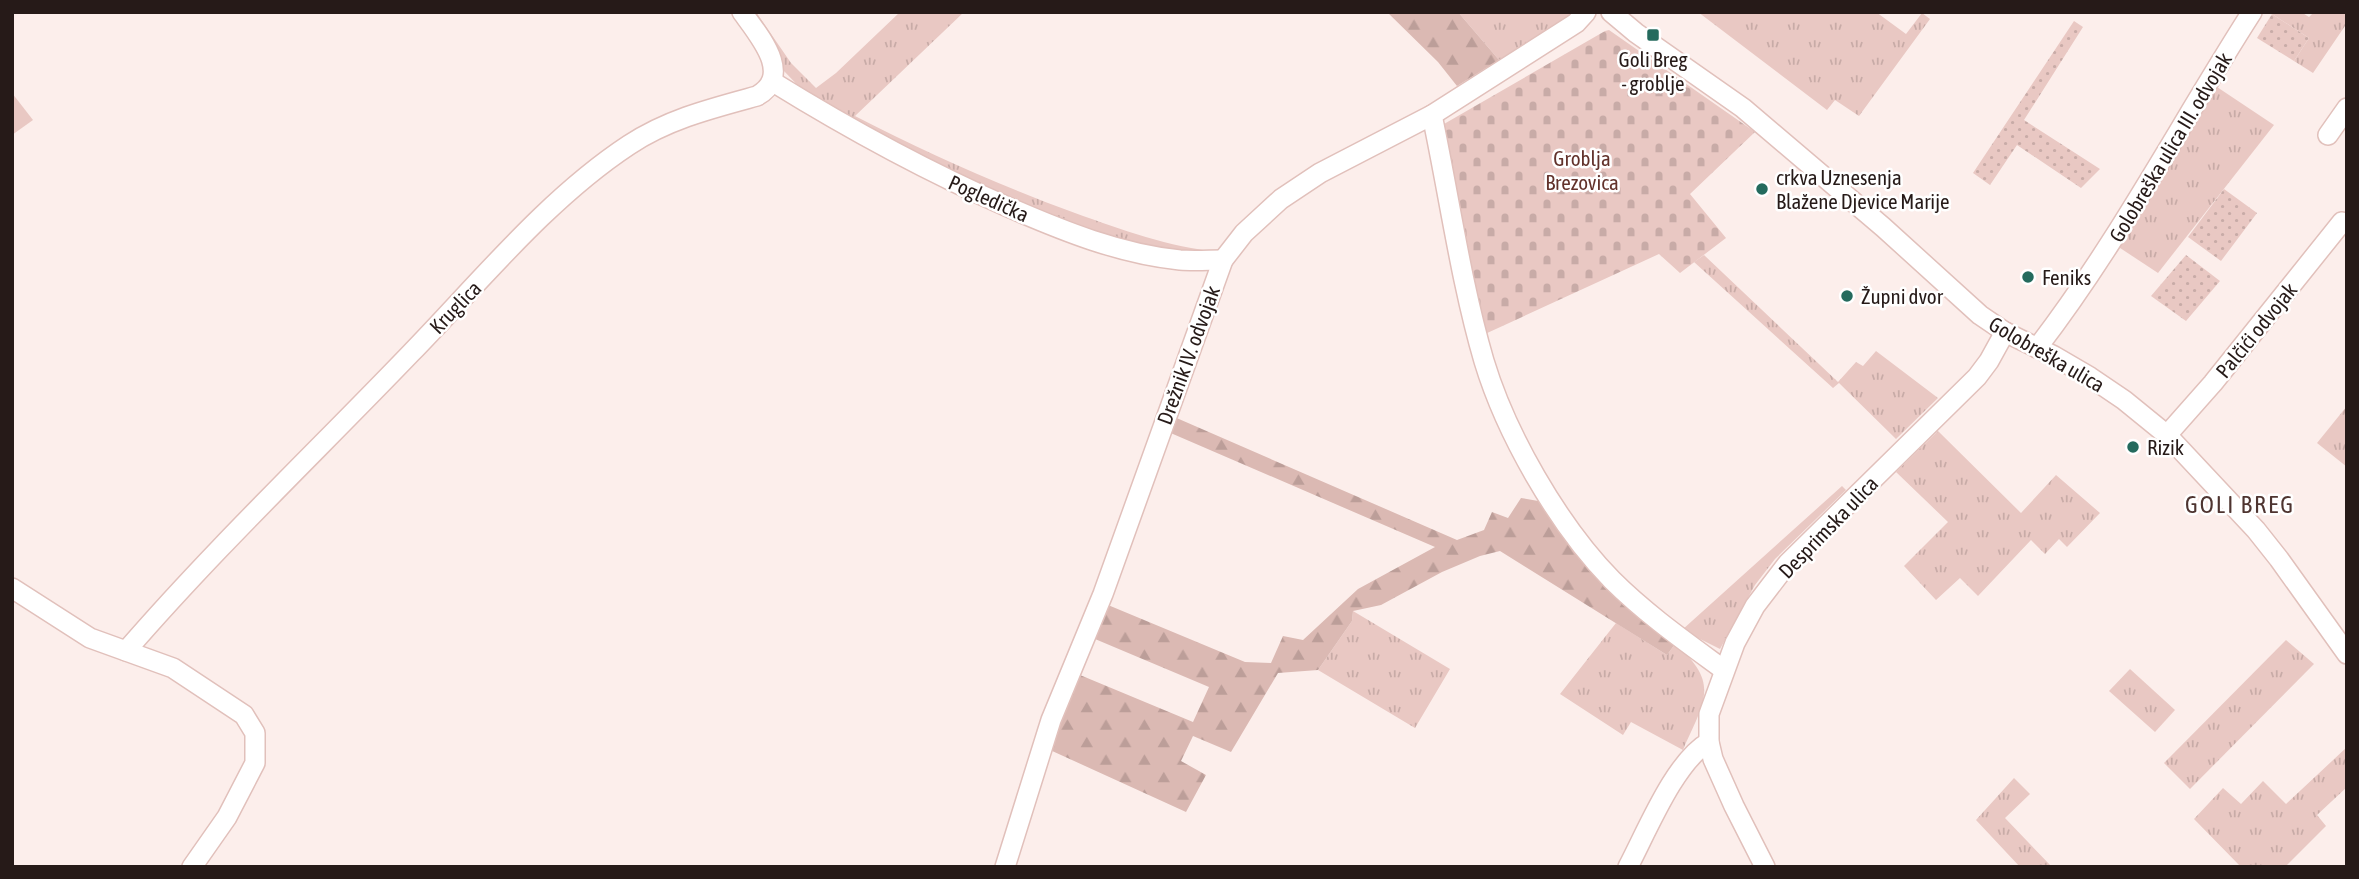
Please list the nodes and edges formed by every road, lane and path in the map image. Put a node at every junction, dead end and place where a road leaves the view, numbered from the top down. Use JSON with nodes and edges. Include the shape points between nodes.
{"nodes":[{"id":1,"x":742,"y":12,"type":"edge"},
{"id":2,"x":1586,"y":12,"type":"edge"},
{"id":3,"x":1611,"y":12,"type":"edge"},
{"id":4,"x":2252,"y":12,"type":"edge"},
{"id":5,"x":773,"y":82,"type":"junction"},
{"id":6,"x":2347,"y":108,"type":"edge"},
{"id":7,"x":1432,"y":115,"type":"junction"},
{"id":8,"x":2328,"y":135,"type":"dead end"},
{"id":9,"x":2342,"y":222,"type":"dead end"},
{"id":10,"x":1223,"y":260,"type":"junction"},
{"id":11,"x":2005,"y":332,"type":"junction"},
{"id":12,"x":2037,"y":348,"type":"junction"},
{"id":13,"x":2167,"y":435,"type":"junction"},
{"id":14,"x":12,"y":588,"type":"edge"},
{"id":15,"x":125,"y":651,"type":"junction"},
{"id":16,"x":2347,"y":654,"type":"edge"},
{"id":17,"x":1724,"y":670,"type":"junction"},
{"id":18,"x":1709,"y":742,"type":"junction"},
{"id":19,"x":192,"y":867,"type":"edge"},
{"id":20,"x":1005,"y":867,"type":"edge"},
{"id":21,"x":1628,"y":867,"type":"edge"},
{"id":22,"x":1765,"y":867,"type":"edge"}],
"edges":[{"from":1,"to":5,"type":"street","via":[[771,59]]},
{"from":2,"to":7,"type":"street","name":"Drežnik IV. odvojak","via":[[1566,30]]},
{"from":3,"to":11,"type":"street","name":"Golobreška ulica","via":[[1744,108]]},
{"from":4,"to":12,"type":"street","name":"Golobreška ulica III. odvojak","via":[[2106,251]]},
{"from":5,"to":10,"type":"street","name":"Pogledička","via":[[907,160],[1086,239],[1181,260]]},
{"from":5,"to":15,"type":"street","name":"Kruglica","via":[[757,96],[654,130],[580,182],[181,588]]},
{"from":6,"to":8,"type":"street"},
{"from":7,"to":10,"type":"street","name":"Drežnik IV. odvojak","via":[[1320,173],[1244,233]]},
{"from":7,"to":17,"type":"street","via":[[1476,330],[1511,428],[1563,519],[1612,581]]},
{"from":9,"to":13,"type":"street","name":"Palčići odvojak"},
{"from":10,"to":20,"type":"street","name":"Drežnik IV. odvojak","via":[[1103,594],[1051,720]]},
{"from":11,"to":12,"type":"street","name":"Golobreška ulica"},
{"from":11,"to":17,"type":"street","name":"Desprimska ulica","via":[[1977,377],[1788,563],[1755,606]]},
{"from":12,"to":13,"type":"street","name":"Golobreška ulica","via":[[2101,385]]},
{"from":13,"to":16,"type":"street","name":"Golobreška ulica","via":[[2256,530]]},
{"from":14,"to":15,"type":"street","via":[[90,638]]},
{"from":15,"to":19,"type":"street","via":[[173,668],[244,715],[255,733],[255,763],[227,817]]},
{"from":17,"to":18,"type":"street","name":"Desprimska ulica","via":[[1709,714]]},
{"from":18,"to":21,"type":"street","via":[[1689,757],[1678,773]]},
{"from":18,"to":22,"type":"street","name":"Desprimska ulica"}]}
